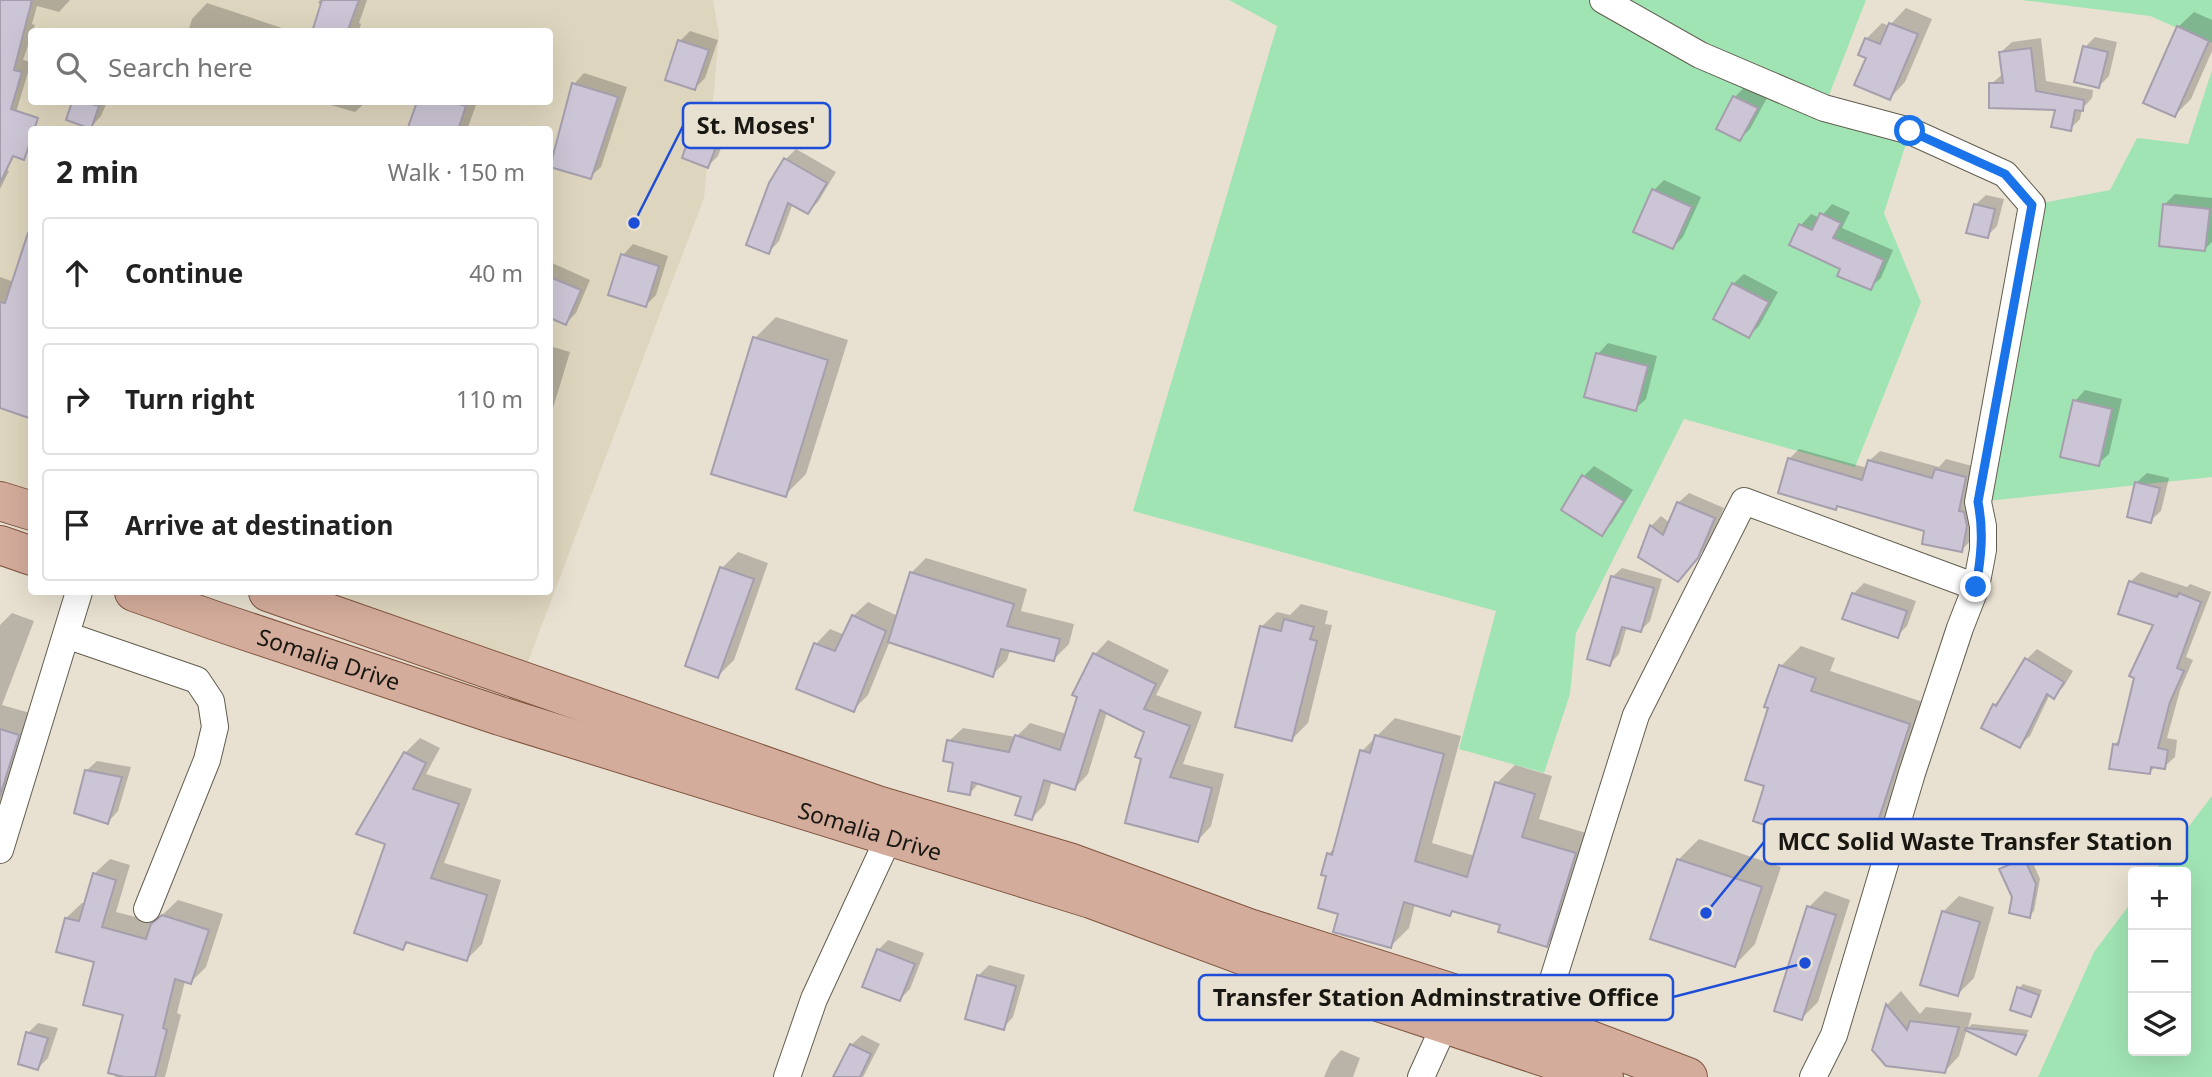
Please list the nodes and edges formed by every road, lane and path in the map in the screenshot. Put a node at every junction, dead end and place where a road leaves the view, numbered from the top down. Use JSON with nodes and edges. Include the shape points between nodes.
{"nodes":[{"id":1,"x":1603,"y":0,"type":"edge"},
{"id":2,"x":0,"y":501,"type":"edge"},
{"id":3,"x":28,"y":510,"type":"edge"},
{"id":4,"x":0,"y":545,"type":"edge"},
{"id":5,"x":28,"y":555,"type":"edge"},
{"id":6,"x":1976,"y":587,"type":"junction"},
{"id":7,"x":78,"y":595,"type":"edge"},
{"id":8,"x":142,"y":595,"type":"edge"},
{"id":9,"x":277,"y":595,"type":"edge"},
{"id":10,"x":66,"y":635,"type":"junction"},
{"id":11,"x":889,"y":837,"type":"junction"},
{"id":12,"x":0,"y":850,"type":"edge"},
{"id":13,"x":147,"y":909,"type":"dead end"},
{"id":14,"x":1540,"y":1021,"type":"junction"},
{"id":15,"x":1445,"y":1024,"type":"junction"},
{"id":16,"x":788,"y":1077,"type":"edge"},
{"id":17,"x":1421,"y":1077,"type":"edge"},
{"id":18,"x":1604,"y":1077,"type":"edge"},
{"id":19,"x":1688,"y":1077,"type":"edge"},
{"id":20,"x":1813,"y":1077,"type":"edge"}],
"edges":[{"from":1,"to":6,"type":"street","via":[[1700,55],[1824,108],[1910,131],[2005,174],[2032,205],[1978,502],[1983,550]]},
{"from":2,"to":3,"type":"main road"},
{"from":4,"to":5,"type":"main road"},
{"from":6,"to":14,"type":"street","via":[[1744,501],[1636,715]]},
{"from":6,"to":20,"type":"street","via":[[1912,773],[1834,1035]]},
{"from":7,"to":10,"type":"street"},
{"from":8,"to":11,"type":"main road","name":"Somalia Drive","via":[[500,716]]},
{"from":9,"to":14,"type":"main road","name":"Somalia Drive","via":[[877,805],[1072,863],[1249,928]]},
{"from":10,"to":12,"type":"street"},
{"from":10,"to":13,"type":"street","via":[[197,680],[211,701],[215,727],[206,760]]},
{"from":11,"to":15,"type":"main road","name":"Somalia Drive","via":[[1091,900]]},
{"from":11,"to":16,"type":"street","via":[[814,999]]},
{"from":14,"to":19,"type":"main road","name":"Somalia Drive"},
{"from":15,"to":17,"type":"street"},
{"from":15,"to":18,"type":"main road","name":"Somalia Drive"}]}
